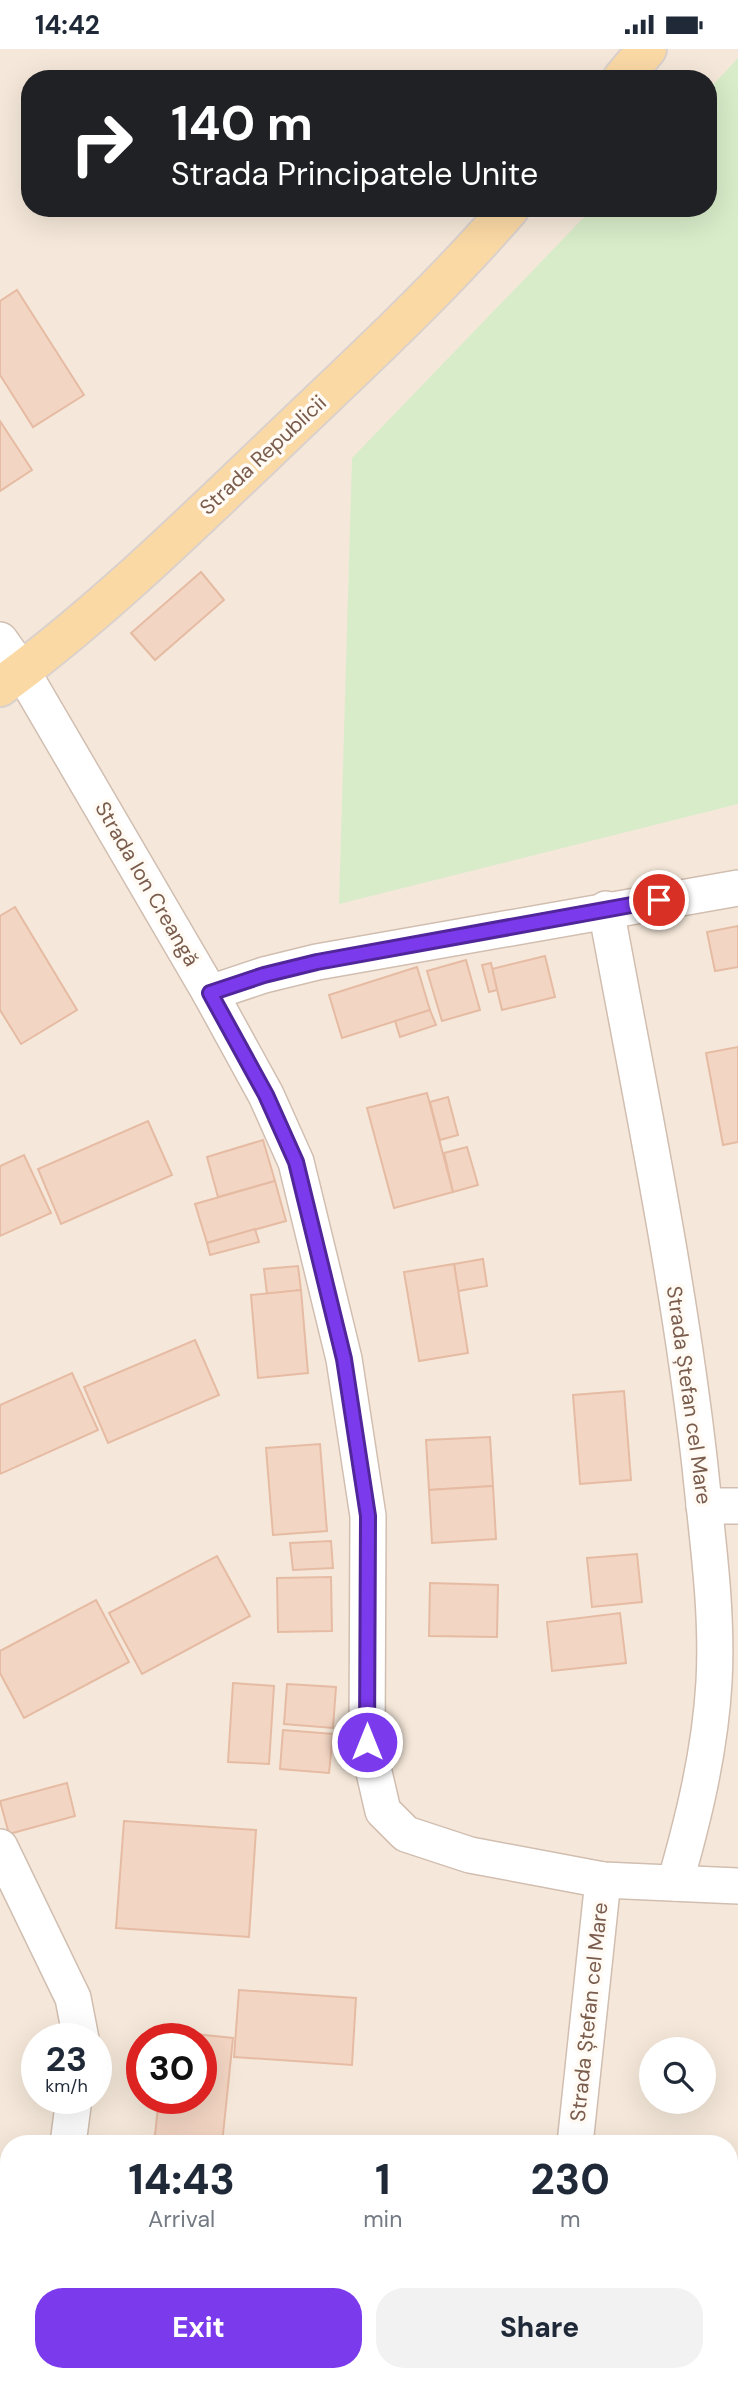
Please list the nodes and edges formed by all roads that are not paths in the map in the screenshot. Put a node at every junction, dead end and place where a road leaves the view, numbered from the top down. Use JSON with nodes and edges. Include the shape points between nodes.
{"nodes":[{"id":1,"x":647,"y":49,"type":"edge"},
{"id":2,"x":630,"y":70,"type":"edge"},
{"id":3,"x":502,"y":217,"type":"edge"},
{"id":4,"x":0,"y":640,"type":"edge"},
{"id":5,"x":11,"y":679,"type":"edge"},
{"id":6,"x":738,"y":888,"type":"edge"},
{"id":7,"x":606,"y":909,"type":"junction"},
{"id":8,"x":210,"y":993,"type":"junction"},
{"id":9,"x":721,"y":1506,"type":"edge"},
{"id":10,"x":0,"y":1847,"type":"edge"},
{"id":11,"x":603,"y":1880,"type":"junction"},
{"id":12,"x":675,"y":1883,"type":"junction"},
{"id":13,"x":738,"y":1887,"type":"edge"},
{"id":14,"x":78,"y":2023,"type":"edge"},
{"id":15,"x":72,"y":2114,"type":"edge"},
{"id":16,"x":69,"y":2135,"type":"edge"},
{"id":17,"x":576,"y":2135,"type":"edge"}],
"edges":[{"from":1,"to":2,"type":"main road"},
{"from":3,"to":5,"type":"main road","name":"Strada Republicii","via":[[404,322],[237,480],[90,615]]},
{"from":4,"to":5,"type":"street","name":"Strada Ion Creangă"},
{"from":5,"to":8,"type":"street","name":"Strada Ion Creangă"},
{"from":6,"to":7,"type":"street"},
{"from":7,"to":8,"type":"street","via":[[317,962]]},
{"from":7,"to":9,"type":"street","name":"Strada Ștefan cel Mare","via":[[687,1354]]},
{"from":8,"to":11,"type":"street","name":"Strada Ion Creangă","via":[[266,1095],[296,1162],[344,1359],[368,1516],[367,1742],[383,1811],[406,1834],[470,1855]]},
{"from":9,"to":12,"type":"street","name":"Strada Ștefan cel Mare","via":[[711,1585],[714,1679],[709,1734],[696,1811]]},
{"from":10,"to":14,"type":"street","via":[[74,1998]]},
{"from":11,"to":12,"type":"street","name":"Strada Ion Creangă"},
{"from":11,"to":17,"type":"street","name":"Strada Ștefan cel Mare"},
{"from":12,"to":13,"type":"street","name":"Strada Ion Creangă"},
{"from":15,"to":16,"type":"street"}]}
